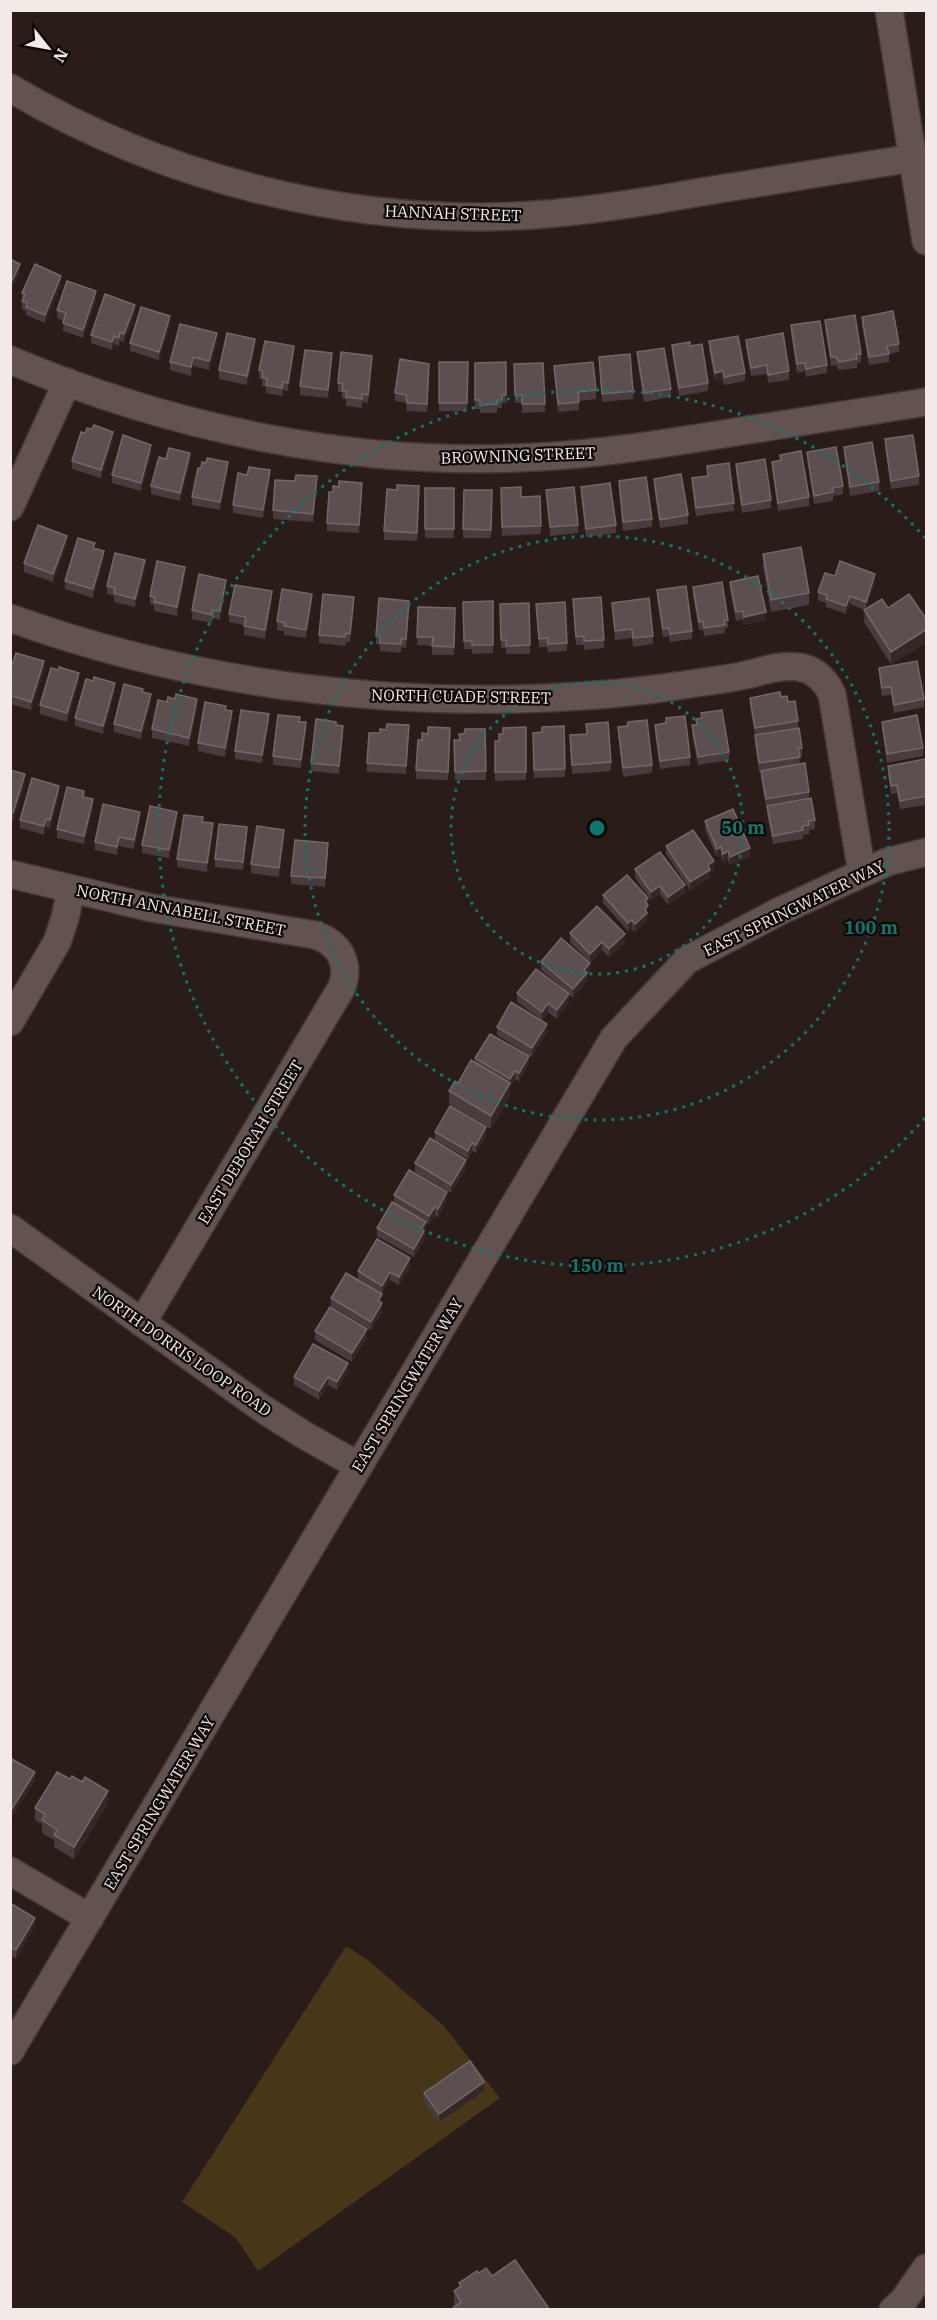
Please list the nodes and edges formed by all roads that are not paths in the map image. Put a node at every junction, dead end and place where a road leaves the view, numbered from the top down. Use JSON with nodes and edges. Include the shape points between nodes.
{"nodes":[{"id":1,"x":889,"y":10,"type":"edge"},
{"id":2,"x":10,"y":88,"type":"edge"},
{"id":3,"x":913,"y":158,"type":"junction"},
{"id":4,"x":927,"y":241,"type":"edge"},
{"id":5,"x":10,"y":360,"type":"edge"},
{"id":6,"x":67,"y":382,"type":"junction"},
{"id":7,"x":927,"y":402,"type":"edge"},
{"id":8,"x":10,"y":507,"type":"edge"},
{"id":9,"x":10,"y":618,"type":"edge"},
{"id":10,"x":927,"y":852,"type":"edge"},
{"id":11,"x":862,"y":873,"type":"junction"},
{"id":12,"x":10,"y":874,"type":"edge"},
{"id":13,"x":71,"y":890,"type":"junction"},
{"id":14,"x":343,"y":958,"type":"joint"},
{"id":15,"x":10,"y":1022,"type":"edge"},
{"id":16,"x":10,"y":1228,"type":"edge"},
{"id":17,"x":142,"y":1323,"type":"junction"},
{"id":18,"x":359,"y":1466,"type":"junction"},
{"id":19,"x":10,"y":1871,"type":"edge"},
{"id":20,"x":90,"y":1918,"type":"junction"},
{"id":21,"x":10,"y":2051,"type":"edge"},
{"id":22,"x":927,"y":2268,"type":"edge"},
{"id":23,"x":898,"y":2305,"type":"edge"}],
"edges":[{"from":1,"to":3,"type":"street"},
{"from":2,"to":3,"type":"street","name":"HANNAH STREET","via":[[98,133],[183,167],[281,194],[411,214],[489,217],[576,212]]},
{"from":3,"to":4,"type":"street"},
{"from":5,"to":6,"type":"street","name":"BROWNING STREET"},
{"from":6,"to":7,"type":"street","name":"BROWNING STREET","via":[[157,411],[259,435],[362,451],[451,458],[534,458],[612,451]]},
{"from":6,"to":8,"type":"street"},
{"from":9,"to":11,"type":"street","name":"NORTH CUADE STREET","via":[[93,646],[175,666],[286,686],[382,696],[554,698],[660,688],[787,666],[806,668],[822,679],[832,694]]},
{"from":10,"to":11,"type":"street","name":"EAST SPRINGWATER WAY"},
{"from":11,"to":18,"type":"street","name":"EAST SPRINGWATER WAY","via":[[687,960],[614,1038]]},
{"from":12,"to":13,"type":"street","name":"NORTH ANNABELL STREET"},
{"from":13,"to":14,"type":"street","name":"NORTH ANNABELL STREET","via":[[315,935],[332,943]]},
{"from":13,"to":15,"type":"street","via":[[57,942]]},
{"from":14,"to":17,"type":"street","name":"EAST DEBORAH STREET","via":[[342,987]]},
{"from":16,"to":17,"type":"street","name":"NORTH DORRIS LOOP ROAD"},
{"from":17,"to":18,"type":"street","name":"NORTH DORRIS LOOP ROAD","via":[[263,1409]]},
{"from":18,"to":20,"type":"street","name":"EAST SPRINGWATER WAY"},
{"from":19,"to":20,"type":"street"},
{"from":20,"to":21,"type":"street","name":"EAST SPRINGWATER WAY"},
{"from":22,"to":23,"type":"street"}]}
